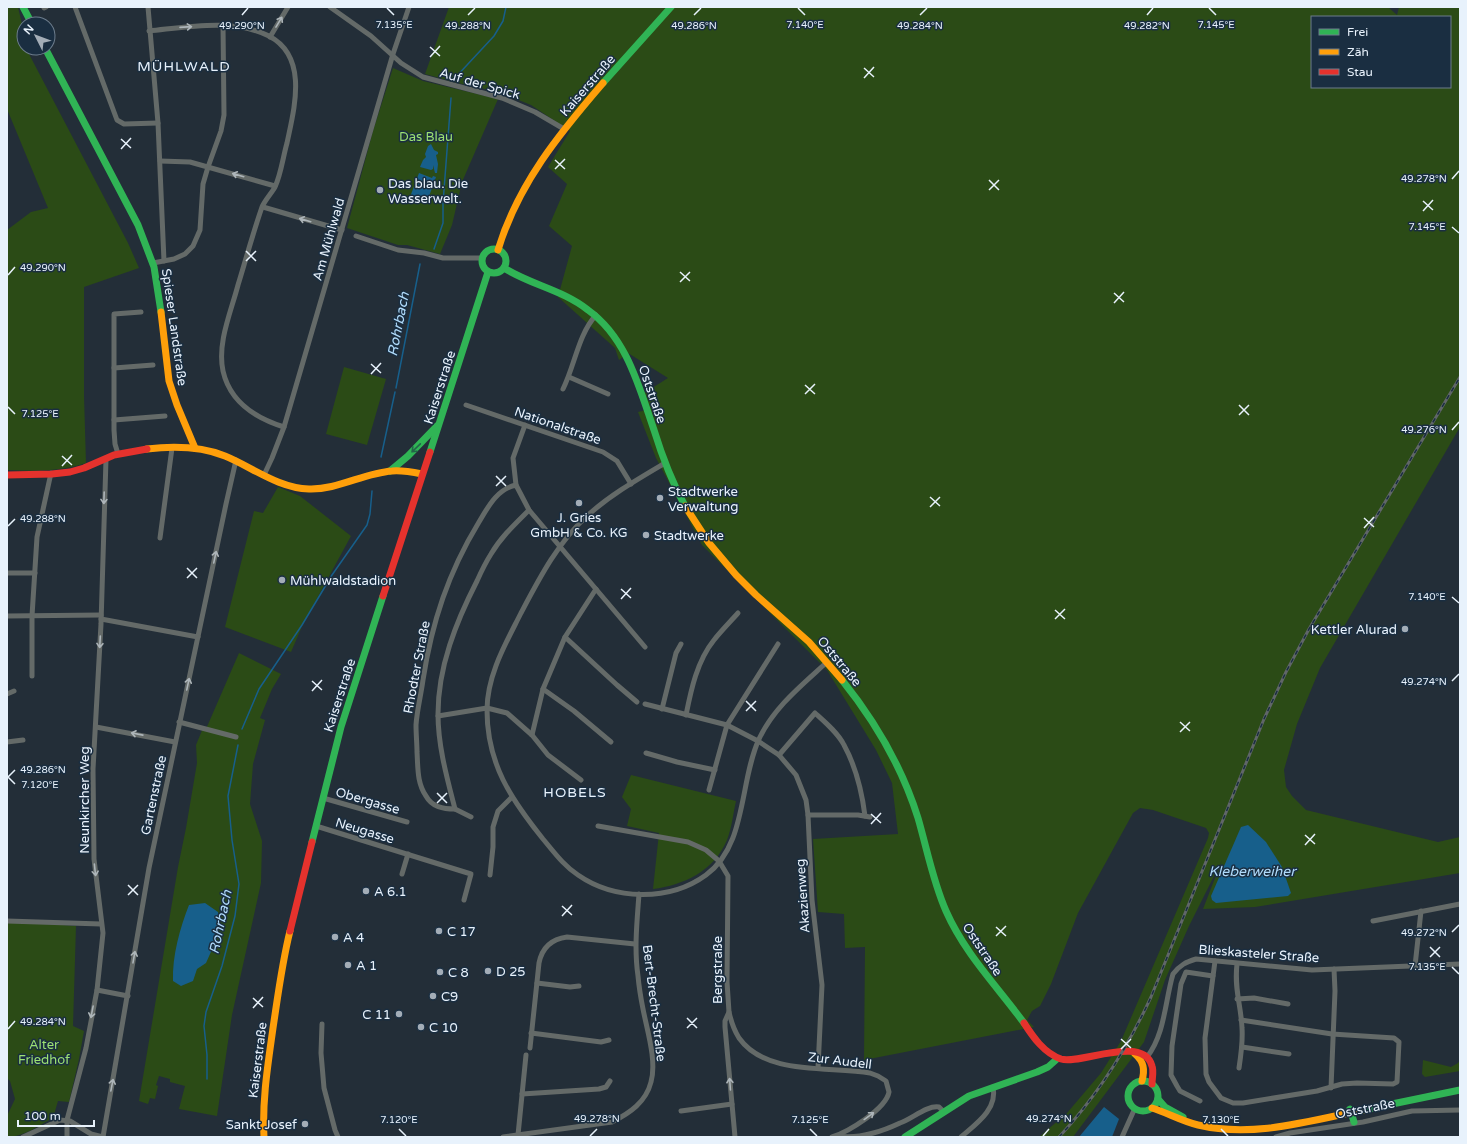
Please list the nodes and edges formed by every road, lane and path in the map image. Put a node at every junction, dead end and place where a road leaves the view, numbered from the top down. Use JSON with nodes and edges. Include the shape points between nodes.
{"nodes":[{"id":1,"x":23,"y":7,"type":"edge"},
{"id":2,"x":75,"y":7,"type":"edge"},
{"id":3,"x":148,"y":7,"type":"edge"},
{"id":4,"x":288,"y":7,"type":"edge"},
{"id":5,"x":330,"y":7,"type":"edge"},
{"id":6,"x":410,"y":7,"type":"edge"},
{"id":7,"x":671,"y":7,"type":"edge"},
{"id":8,"x":28,"y":16,"type":"edge"},
{"id":9,"x":223,"y":25,"type":"junction"},
{"id":10,"x":149,"y":31,"type":"junction"},
{"id":11,"x":270,"y":37,"type":"junction"},
{"id":12,"x":393,"y":54,"type":"junction"},
{"id":13,"x":49,"y":56,"type":"edge"},
{"id":14,"x":158,"y":123,"type":"junction"},
{"id":15,"x":564,"y":130,"type":"junction"},
{"id":16,"x":160,"y":161,"type":"junction"},
{"id":17,"x":208,"y":167,"type":"junction"},
{"id":18,"x":275,"y":186,"type":"junction"},
{"id":19,"x":262,"y":207,"type":"junction"},
{"id":20,"x":342,"y":230,"type":"junction"},
{"id":21,"x":356,"y":236,"type":"dead end"},
{"id":22,"x":498,"y":250,"type":"junction"},
{"id":23,"x":483,"y":258,"type":"junction"},
{"id":24,"x":164,"y":261,"type":"junction"},
{"id":25,"x":153,"y":264,"type":"junction"},
{"id":26,"x":504,"y":268,"type":"junction"},
{"id":27,"x":488,"y":272,"type":"junction"},
{"id":28,"x":141,"y":312,"type":"dead end"},
{"id":29,"x":596,"y":315,"type":"junction"},
{"id":30,"x":153,"y":366,"type":"dead end"},
{"id":31,"x":114,"y":368,"type":"junction"},
{"id":32,"x":569,"y":377,"type":"junction"},
{"id":33,"x":563,"y":389,"type":"dead end"},
{"id":34,"x":608,"y":394,"type":"dead end"},
{"id":35,"x":466,"y":405,"type":"dead end"},
{"id":36,"x":165,"y":416,"type":"dead end"},
{"id":37,"x":114,"y":420,"type":"junction"},
{"id":38,"x":440,"y":422,"type":"junction"},
{"id":39,"x":524,"y":425,"type":"junction"},
{"id":40,"x":284,"y":427,"type":"junction"},
{"id":41,"x":172,"y":448,"type":"junction"},
{"id":42,"x":195,"y":448,"type":"junction"},
{"id":43,"x":118,"y":454,"type":"junction"},
{"id":44,"x":106,"y":459,"type":"junction"},
{"id":45,"x":236,"y":460,"type":"junction"},
{"id":46,"x":665,"y":463,"type":"junction"},
{"id":47,"x":387,"y":471,"type":"junction"},
{"id":48,"x":51,"y":473,"type":"junction"},
{"id":49,"x":422,"y":474,"type":"junction"},
{"id":50,"x":7,"y":475,"type":"edge"},
{"id":51,"x":264,"y":475,"type":"junction"},
{"id":52,"x":631,"y":484,"type":"junction"},
{"id":53,"x":516,"y":485,"type":"junction"},
{"id":54,"x":529,"y":510,"type":"junction"},
{"id":55,"x":160,"y":538,"type":"dead end"},
{"id":56,"x":560,"y":547,"type":"junction"},
{"id":57,"x":7,"y":573,"type":"edge"},
{"id":58,"x":35,"y":573,"type":"junction"},
{"id":59,"x":596,"y":589,"type":"junction"},
{"id":60,"x":738,"y":613,"type":"dead end"},
{"id":61,"x":7,"y":616,"type":"edge"},
{"id":62,"x":32,"y":616,"type":"junction"},
{"id":63,"x":101,"y":617,"type":"junction"},
{"id":64,"x":198,"y":637,"type":"junction"},
{"id":65,"x":565,"y":637,"type":"junction"},
{"id":66,"x":680,"y":644,"type":"dead end"},
{"id":67,"x":778,"y":644,"type":"dead end"},
{"id":68,"x":645,"y":647,"type":"dead end"},
{"id":69,"x":827,"y":662,"type":"junction"},
{"id":70,"x":32,"y":676,"type":"dead end"},
{"id":71,"x":543,"y":689,"type":"junction"},
{"id":72,"x":14,"y":691,"type":"dead end"},
{"id":73,"x":7,"y":694,"type":"edge"},
{"id":74,"x":637,"y":702,"type":"dead end"},
{"id":75,"x":645,"y":704,"type":"dead end"},
{"id":76,"x":487,"y":708,"type":"junction"},
{"id":77,"x":662,"y":709,"type":"junction"},
{"id":78,"x":686,"y":715,"type":"junction"},
{"id":79,"x":438,"y":716,"type":"junction"},
{"id":80,"x":179,"y":722,"type":"junction"},
{"id":81,"x":727,"y":725,"type":"junction"},
{"id":82,"x":96,"y":727,"type":"junction"},
{"id":83,"x":532,"y":735,"type":"junction"},
{"id":84,"x":236,"y":737,"type":"dead end"},
{"id":85,"x":23,"y":740,"type":"dead end"},
{"id":86,"x":758,"y":741,"type":"junction"},
{"id":87,"x":7,"y":742,"type":"edge"},
{"id":88,"x":175,"y":742,"type":"junction"},
{"id":89,"x":611,"y":742,"type":"dead end"},
{"id":90,"x":646,"y":753,"type":"dead end"},
{"id":91,"x":779,"y":755,"type":"junction"},
{"id":92,"x":715,"y":770,"type":"junction"},
{"id":93,"x":581,"y":780,"type":"dead end"},
{"id":94,"x":709,"y":790,"type":"dead end"},
{"id":95,"x":512,"y":797,"type":"junction"},
{"id":96,"x":323,"y":798,"type":"junction"},
{"id":97,"x":455,"y":809,"type":"junction"},
{"id":98,"x":808,"y":815,"type":"junction"},
{"id":99,"x":471,"y":817,"type":"dead end"},
{"id":100,"x":407,"y":822,"type":"dead end"},
{"id":101,"x":316,"y":826,"type":"junction"},
{"id":102,"x":598,"y":826,"type":"dead end"},
{"id":103,"x":408,"y":854,"type":"junction"},
{"id":104,"x":719,"y":861,"type":"junction"},
{"id":105,"x":402,"y":874,"type":"dead end"},
{"id":106,"x":490,"y":875,"type":"dead end"},
{"id":107,"x":639,"y":894,"type":"junction"},
{"id":108,"x":464,"y":900,"type":"dead end"},
{"id":109,"x":1460,"y":904,"type":"edge"},
{"id":110,"x":1421,"y":911,"type":"junction"},
{"id":111,"x":7,"y":921,"type":"edge"},
{"id":112,"x":1373,"y":921,"type":"dead end"},
{"id":113,"x":101,"y":924,"type":"junction"},
{"id":114,"x":635,"y":944,"type":"junction"},
{"id":115,"x":1215,"y":961,"type":"junction"},
{"id":116,"x":1237,"y":964,"type":"junction"},
{"id":117,"x":1460,"y":964,"type":"edge"},
{"id":118,"x":1415,"y":966,"type":"junction"},
{"id":119,"x":1334,"y":969,"type":"junction"},
{"id":120,"x":1213,"y":976,"type":"junction"},
{"id":121,"x":537,"y":983,"type":"junction"},
{"id":122,"x":579,"y":986,"type":"dead end"},
{"id":123,"x":97,"y":990,"type":"junction"},
{"id":124,"x":128,"y":996,"type":"junction"},
{"id":125,"x":1237,"y":999,"type":"junction"},
{"id":126,"x":1288,"y":1004,"type":"dead end"},
{"id":127,"x":729,"y":1012,"type":"junction"},
{"id":128,"x":1241,"y":1020,"type":"junction"},
{"id":129,"x":322,"y":1024,"type":"dead end"},
{"id":130,"x":531,"y":1033,"type":"junction"},
{"id":131,"x":1332,"y":1034,"type":"junction"},
{"id":132,"x":610,"y":1040,"type":"dead end"},
{"id":133,"x":1242,"y":1047,"type":"junction"},
{"id":134,"x":530,"y":1048,"type":"dead end"},
{"id":135,"x":1289,"y":1054,"type":"dead end"},
{"id":136,"x":526,"y":1055,"type":"dead end"},
{"id":137,"x":1056,"y":1059,"type":"junction"},
{"id":138,"x":1145,"y":1060,"type":"junction"},
{"id":139,"x":818,"y":1068,"type":"junction"},
{"id":140,"x":1239,"y":1068,"type":"dead end"},
{"id":141,"x":610,"y":1081,"type":"dead end"},
{"id":142,"x":1142,"y":1082,"type":"junction"},
{"id":143,"x":1152,"y":1084,"type":"junction"},
{"id":144,"x":1460,"y":1085,"type":"edge"},
{"id":145,"x":993,"y":1087,"type":"junction"},
{"id":146,"x":1331,"y":1088,"type":"junction"},
{"id":147,"x":1460,"y":1090,"type":"edge"},
{"id":148,"x":522,"y":1094,"type":"junction"},
{"id":149,"x":1158,"y":1099,"type":"junction"},
{"id":150,"x":1200,"y":1101,"type":"dead end"},
{"id":151,"x":732,"y":1104,"type":"junction"},
{"id":152,"x":1135,"y":1108,"type":"junction"},
{"id":153,"x":1152,"y":1108,"type":"junction"},
{"id":154,"x":1460,"y":1110,"type":"edge"},
{"id":155,"x":681,"y":1111,"type":"dead end"},
{"id":156,"x":943,"y":1111,"type":"junction"},
{"id":157,"x":1350,"y":1111,"type":"junction"},
{"id":158,"x":67,"y":1120,"type":"junction"},
{"id":159,"x":1354,"y":1122,"type":"junction"},
{"id":160,"x":1239,"y":1130,"type":"junction"},
{"id":161,"x":1260,"y":1130,"type":"junction"},
{"id":162,"x":518,"y":1135,"type":"junction"},
{"id":163,"x":834,"y":1136,"type":"edge"},
{"id":164,"x":23,"y":1137,"type":"edge"},
{"id":165,"x":67,"y":1137,"type":"edge"},
{"id":166,"x":103,"y":1137,"type":"edge"},
{"id":167,"x":264,"y":1137,"type":"edge"},
{"id":168,"x":338,"y":1137,"type":"edge"},
{"id":169,"x":503,"y":1137,"type":"edge"},
{"id":170,"x":735,"y":1137,"type":"edge"},
{"id":171,"x":905,"y":1137,"type":"edge"},
{"id":172,"x":961,"y":1137,"type":"edge"},
{"id":173,"x":1122,"y":1137,"type":"edge"},
{"id":174,"x":1247,"y":1137,"type":"edge"},
{"id":175,"x":1256,"y":1137,"type":"edge"},
{"id":176,"x":1276,"y":1137,"type":"edge"}],
"edges":[{"from":1,"to":8,"type":"main road"},
{"from":2,"to":14,"type":"street","via":[[117,120],[124,124]]},
{"from":3,"to":10,"type":"street"},
{"from":11,"to":4,"type":"street","one_way":true},
{"from":5,"to":12,"type":"street","name":"Auf der Spick"},
{"from":6,"to":12,"type":"street","name":"Am Mühlwald"},
{"from":7,"to":15,"type":"main road","name":"Kaiserstraße"},
{"from":10,"to":9,"type":"street","one_way":true},
{"from":9,"to":11,"type":"street","via":[[250,29]]},
{"from":9,"to":17,"type":"street","via":[[224,115]]},
{"from":10,"to":14,"type":"street"},
{"from":11,"to":18,"type":"street","via":[[280,45],[289,58],[296,81],[295,106]]},
{"from":12,"to":15,"type":"street","name":"Auf der Spick","via":[[401,63],[423,77],[502,98],[535,112]]},
{"from":12,"to":20,"type":"street","name":"Am Mühlwald"},
{"from":13,"to":25,"type":"main road","name":"Spieser Landstraße","via":[[130,210],[149,249]]},
{"from":14,"to":16,"type":"street"},
{"from":15,"to":22,"type":"main road","name":"Kaiserstraße","via":[[520,196]]},
{"from":16,"to":17,"type":"street","via":[[182,161]]},
{"from":16,"to":24,"type":"street"},
{"from":18,"to":17,"type":"street","one_way":true},
{"from":17,"to":24,"type":"street","via":[[203,184],[197,240],[185,254]]},
{"from":18,"to":19,"type":"street"},
{"from":20,"to":19,"type":"street","one_way":true},
{"from":19,"to":40,"type":"street","via":[[225,333],[222,360],[226,381],[239,402],[257,416]]},
{"from":20,"to":40,"type":"street","name":"Am Mühlwald"},
{"from":21,"to":23,"type":"street","via":[[398,250],[443,258]]},
{"from":22,"to":23,"type":"main road","via":[[490,250]]},
{"from":22,"to":26,"type":"main road","via":[[506,258]]},
{"from":23,"to":27,"type":"main road","via":[[482,265]]},
{"from":24,"to":25,"type":"street"},
{"from":25,"to":42,"type":"main road","name":"Spieser Landstraße","via":[[169,381]]},
{"from":26,"to":27,"type":"main road","via":[[497,273]]},
{"from":26,"to":29,"type":"main road","name":"Oststraße","via":[[521,279],[566,296]]},
{"from":27,"to":38,"type":"main road","name":"Kaiserstraße"},
{"from":28,"to":31,"type":"street","via":[[114,314]]},
{"from":29,"to":32,"type":"street","via":[[585,331]]},
{"from":29,"to":46,"type":"main road","name":"Oststraße","via":[[615,336],[630,364]]},
{"from":30,"to":31,"type":"street"},
{"from":31,"to":37,"type":"street"},
{"from":32,"to":33,"type":"street"},
{"from":32,"to":34,"type":"street"},
{"from":35,"to":39,"type":"street","name":"Nationalstraße"},
{"from":36,"to":37,"type":"street"},
{"from":37,"to":43,"type":"street"},
{"from":38,"to":47,"type":"main road","one_way":true,"via":[[413,451]]},
{"from":38,"to":49,"type":"main road","name":"Kaiserstraße"},
{"from":39,"to":52,"type":"street","name":"Nationalstraße","via":[[603,452],[617,461]]},
{"from":39,"to":53,"type":"street","via":[[513,458]]},
{"from":40,"to":51,"type":"street","name":"Am Mühlwald"},
{"from":41,"to":42,"type":"main road"},
{"from":41,"to":43,"type":"main road"},
{"from":41,"to":55,"type":"street"},
{"from":42,"to":45,"type":"main road","via":[[216,452]]},
{"from":43,"to":44,"type":"main road"},
{"from":44,"to":48,"type":"main road","via":[[79,470]]},
{"from":44,"to":63,"type":"street","name":"Neunkircher Weg","one_way":true},
{"from":45,"to":51,"type":"main road"},
{"from":64,"to":45,"type":"street","name":"Gartenstraße","one_way":true},
{"from":46,"to":52,"type":"street"},
{"from":46,"to":69,"type":"main road","name":"Oststraße","via":[[687,510],[723,559],[756,595],[807,640]]},
{"from":47,"to":49,"type":"main road","via":[[405,470]]},
{"from":47,"to":51,"type":"main road","via":[[309,489],[292,487]]},
{"from":48,"to":50,"type":"main road"},
{"from":48,"to":58,"type":"street","via":[[37,537]]},
{"from":49,"to":96,"type":"main road","name":"Kaiserstraße","via":[[341,727]]},
{"from":52,"to":56,"type":"street","via":[[587,516]]},
{"from":53,"to":54,"type":"street"},
{"from":53,"to":97,"type":"street","name":"Rhodter Straße","via":[[509,486],[492,500],[470,536],[451,574],[428,646],[416,725],[419,782],[426,797],[433,804]]},
{"from":54,"to":56,"type":"street"},
{"from":54,"to":79,"type":"street","via":[[510,528],[491,554],[463,608],[447,652],[439,692]]},
{"from":56,"to":59,"type":"street"},
{"from":56,"to":76,"type":"street","via":[[531,594],[506,643],[490,684]]},
{"from":57,"to":58,"type":"street"},
{"from":58,"to":62,"type":"street"},
{"from":59,"to":65,"type":"street"},
{"from":59,"to":68,"type":"street"},
{"from":60,"to":78,"type":"street","via":[[713,641],[703,657],[691,690]]},
{"from":61,"to":62,"type":"street"},
{"from":62,"to":63,"type":"street"},
{"from":62,"to":70,"type":"street"},
{"from":63,"to":64,"type":"street"},
{"from":63,"to":82,"type":"street","name":"Neunkircher Weg","one_way":true},
{"from":80,"to":64,"type":"street","name":"Gartenstraße","one_way":true},
{"from":65,"to":71,"type":"street"},
{"from":65,"to":74,"type":"street"},
{"from":66,"to":77,"type":"street"},
{"from":67,"to":81,"type":"street"},
{"from":69,"to":86,"type":"street","via":[[779,709]]},
{"from":69,"to":137,"type":"main road","name":"Oststraße","via":[[859,702],[896,765],[922,832],[946,910],[961,940],[985,976],[1042,1046]]},
{"from":71,"to":83,"type":"street"},
{"from":71,"to":89,"type":"street"},
{"from":72,"to":73,"type":"street"},
{"from":75,"to":77,"type":"street","name":"Akazienweg"},
{"from":76,"to":79,"type":"street"},
{"from":76,"to":83,"type":"street","via":[[507,713]]},
{"from":76,"to":95,"type":"street","via":[[489,737],[494,758]]},
{"from":77,"to":78,"type":"street","name":"Akazienweg"},
{"from":78,"to":81,"type":"street","name":"Akazienweg"},
{"from":79,"to":97,"type":"street","via":[[442,759]]},
{"from":80,"to":84,"type":"street"},
{"from":80,"to":88,"type":"street","name":"Gartenstraße"},
{"from":81,"to":86,"type":"street","name":"Akazienweg"},
{"from":81,"to":92,"type":"street"},
{"from":88,"to":82,"type":"street","one_way":true},
{"from":82,"to":113,"type":"street","name":"Neunkircher Weg","one_way":true,"via":[[93,769],[94,859]]},
{"from":83,"to":93,"type":"street","via":[[548,755]]},
{"from":85,"to":87,"type":"street"},
{"from":86,"to":91,"type":"street","name":"Akazienweg"},
{"from":86,"to":104,"type":"street","via":[[750,762],[734,836]]},
{"from":124,"to":88,"type":"street","name":"Gartenstraße","one_way":true,"via":[[149,868]]},
{"from":90,"to":92,"type":"street"},
{"from":91,"to":98,"type":"street","name":"Akazienweg","via":[[796,775],[806,800]]},
{"from":91,"to":98,"type":"street","via":[[815,713],[844,744],[856,771],[868,817]]},
{"from":92,"to":94,"type":"street"},
{"from":95,"to":106,"type":"street","via":[[498,811],[493,827]]},
{"from":95,"to":107,"type":"street","via":[[558,857],[572,871],[604,888]]},
{"from":96,"to":100,"type":"street","name":"Obergasse"},
{"from":96,"to":101,"type":"main road","name":"Kaiserstraße"},
{"from":97,"to":99,"type":"street","name":"Rhodter Straße"},
{"from":98,"to":139,"type":"street","name":"Akazienweg","via":[[812,900],[822,985]]},
{"from":101,"to":103,"type":"street","name":"Neugasse"},
{"from":101,"to":167,"type":"main road","name":"Kaiserstraße","via":[[284,961],[266,1075],[262,1115]]},
{"from":102,"to":104,"type":"street","via":[[688,842],[706,850]]},
{"from":103,"to":105,"type":"street","name":"Neugasse"},
{"from":103,"to":108,"type":"street","name":"Neugasse","via":[[471,874]]},
{"from":104,"to":107,"type":"street","via":[[706,875],[681,889],[660,894]]},
{"from":104,"to":127,"type":"street","name":"Bergstraße","via":[[728,876]]},
{"from":107,"to":114,"type":"street","name":"Bert-Brecht-Straße"},
{"from":109,"to":110,"type":"street"},
{"from":110,"to":112,"type":"street"},
{"from":110,"to":118,"type":"street"},
{"from":111,"to":113,"type":"street"},
{"from":113,"to":123,"type":"street","name":"Neunkircher Weg","via":[[103,933]]},
{"from":114,"to":121,"type":"street","via":[[560,938],[548,945],[540,956]]},
{"from":114,"to":162,"type":"street","name":"Bert-Brecht-Straße","via":[[638,980],[652,1060],[651,1081],[642,1100],[635,1108],[612,1122]]},
{"from":115,"to":116,"type":"street","name":"Blieskasteler Straße"},
{"from":115,"to":120,"type":"street"},
{"from":115,"to":138,"type":"street","name":"Blieskasteler Straße","via":[[1196,959],[1185,962],[1173,974],[1160,1034]]},
{"from":116,"to":119,"type":"street","name":"Blieskasteler Straße","via":[[1312,970]]},
{"from":116,"to":125,"type":"street"},
{"from":117,"to":118,"type":"street","name":"Blieskasteler Straße"},
{"from":118,"to":119,"type":"street","name":"Blieskasteler Straße"},
{"from":119,"to":131,"type":"street"},
{"from":120,"to":146,"type":"street","via":[[1205,1038],[1206,1074],[1221,1098],[1243,1103]]},
{"from":120,"to":150,"type":"street","via":[[1189,972],[1184,974],[1180,984],[1172,1046],[1173,1080],[1180,1091]]},
{"from":121,"to":122,"type":"street"},
{"from":121,"to":130,"type":"street"},
{"from":123,"to":124,"type":"street"},
{"from":123,"to":158,"type":"street","name":"Neunkircher Weg","one_way":true,"via":[[86,1048]]},
{"from":166,"to":124,"type":"street","name":"Gartenstraße","one_way":true},
{"from":125,"to":126,"type":"street","via":[[1254,998]]},
{"from":125,"to":128,"type":"street"},
{"from":127,"to":139,"type":"street","name":"Zur Audell","via":[[739,1037],[752,1051],[789,1066]]},
{"from":151,"to":127,"type":"street","name":"Bergstraße","one_way":true,"via":[[725,1027]]},
{"from":128,"to":131,"type":"street"},
{"from":128,"to":133,"type":"street"},
{"from":129,"to":168,"type":"street","via":[[324,1088]]},
{"from":130,"to":132,"type":"street","via":[[601,1042]]},
{"from":130,"to":134,"type":"street"},
{"from":131,"to":146,"type":"street"},
{"from":131,"to":146,"type":"street","via":[[1394,1038],[1399,1042],[1397,1082],[1342,1084]]},
{"from":133,"to":135,"type":"street"},
{"from":133,"to":140,"type":"street"},
{"from":136,"to":148,"type":"street"},
{"from":137,"to":138,"type":"main road","via":[[1065,1061],[1119,1051],[1134,1053]]},
{"from":137,"to":145,"type":"main road","via":[[1048,1067],[1037,1072]]},
{"from":138,"to":142,"type":"main road"},
{"from":138,"to":143,"type":"main road","via":[[1150,1062],[1153,1071]]},
{"from":163,"to":139,"type":"street","name":"Zur Audell","one_way":true,"via":[[875,1112],[887,1099],[889,1088],[883,1079],[870,1073]]},
{"from":141,"to":148,"type":"street","via":[[606,1087],[598,1089]]},
{"from":142,"to":143,"type":"main road"},
{"from":142,"to":152,"type":"main road","via":[[1134,1085],[1129,1092],[1129,1100]]},
{"from":143,"to":149,"type":"main road","via":[[1157,1091]]},
{"from":144,"to":157,"type":"main road","name":"Oststraße"},
{"from":145,"to":156,"type":"main road","via":[[969,1096]]},
{"from":145,"to":172,"type":"street","via":[[994,1096],[990,1109]]},
{"from":147,"to":157,"type":"main road","name":"Oststraße"},
{"from":148,"to":162,"type":"street"},
{"from":149,"to":153,"type":"main road"},
{"from":149,"to":157,"type":"main road","via":[[1170,1110],[1189,1119],[1243,1126]]},
{"from":151,"to":155,"type":"street"},
{"from":151,"to":170,"type":"street","name":"Bergstraße"},
{"from":152,"to":153,"type":"main road","via":[[1145,1111]]},
{"from":152,"to":173,"type":"street"},
{"from":153,"to":160,"type":"main road","via":[[1187,1123]]},
{"from":154,"to":159,"type":"street","name":"Oststraße","via":[[1412,1111]]},
{"from":156,"to":163,"type":"street","via":[[940,1107],[929,1108],[900,1124],[873,1132],[850,1137]]},
{"from":156,"to":171,"type":"main road"},
{"from":157,"to":159,"type":"main road"},
{"from":157,"to":161,"type":"main road"},
{"from":158,"to":164,"type":"street","via":[[56,1121]]},
{"from":158,"to":165,"type":"street","name":"Neunkircher Weg"},
{"from":158,"to":166,"type":"street","via":[[91,1134]]},
{"from":159,"to":176,"type":"street","name":"Oststraße"},
{"from":160,"to":161,"type":"main road"},
{"from":160,"to":174,"type":"main road"},
{"from":161,"to":175,"type":"main road"},
{"from":162,"to":169,"type":"street"}]}
